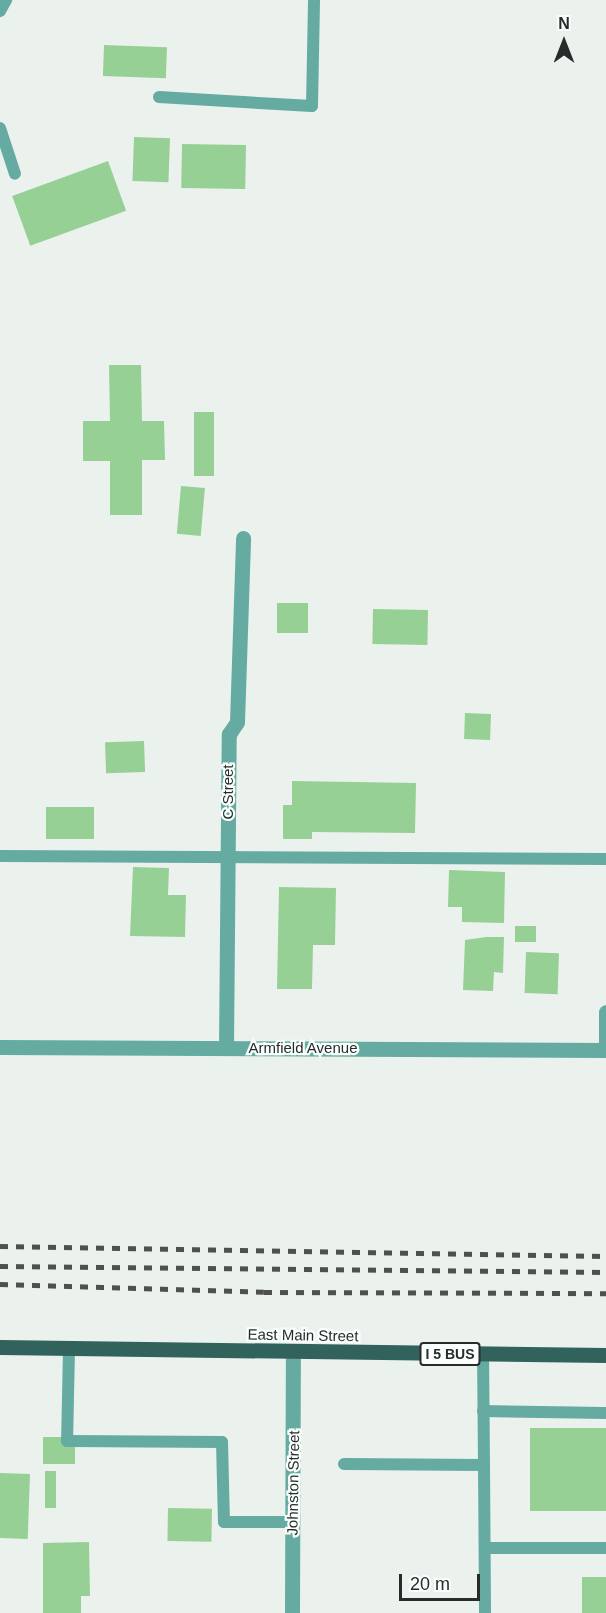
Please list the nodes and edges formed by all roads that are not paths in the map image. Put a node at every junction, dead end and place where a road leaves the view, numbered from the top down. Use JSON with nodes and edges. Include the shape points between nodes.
{"nodes":[{"id":1,"x":6,"y":0,"type":"edge"},
{"id":2,"x":314,"y":0,"type":"edge"},
{"id":3,"x":0,"y":10,"type":"edge"},
{"id":4,"x":159,"y":97,"type":"dead end"},
{"id":5,"x":0,"y":128,"type":"edge"},
{"id":6,"x":15,"y":174,"type":"dead end"},
{"id":7,"x":243,"y":538,"type":"dead end"},
{"id":8,"x":0,"y":856,"type":"edge"},
{"id":9,"x":228,"y":857,"type":"junction"},
{"id":10,"x":606,"y":859,"type":"edge"},
{"id":11,"x":606,"y":1012,"type":"edge"},
{"id":12,"x":0,"y":1047,"type":"edge"},
{"id":13,"x":226,"y":1048,"type":"junction"},
{"id":14,"x":606,"y":1050,"type":"edge"},
{"id":15,"x":0,"y":1347,"type":"edge"},
{"id":16,"x":69,"y":1348,"type":"junction"},
{"id":17,"x":294,"y":1354,"type":"junction"},
{"id":18,"x":483,"y":1354,"type":"junction"},
{"id":19,"x":606,"y":1355,"type":"edge"},
{"id":20,"x":483,"y":1411,"type":"junction"},
{"id":21,"x":606,"y":1413,"type":"edge"},
{"id":22,"x":344,"y":1464,"type":"dead end"},
{"id":23,"x":484,"y":1465,"type":"junction"},
{"id":24,"x":292,"y":1522,"type":"junction"},
{"id":25,"x":485,"y":1548,"type":"junction"},
{"id":26,"x":606,"y":1548,"type":"edge"},
{"id":27,"x":292,"y":1613,"type":"edge"},
{"id":28,"x":486,"y":1613,"type":"edge"}],
"edges":[{"from":1,"to":3,"type":"lane"},
{"from":2,"to":4,"type":"lane","via":[[312,106]]},
{"from":5,"to":6,"type":"lane"},
{"from":7,"to":9,"type":"street","name":"C Street","via":[[237,722],[229,734]]},
{"from":8,"to":9,"type":"lane"},
{"from":9,"to":10,"type":"lane"},
{"from":9,"to":13,"type":"street","name":"C Street"},
{"from":11,"to":14,"type":"street"},
{"from":12,"to":13,"type":"street","name":"Armfield Avenue"},
{"from":13,"to":14,"type":"street","name":"Armfield Avenue"},
{"from":15,"to":16,"type":"main road","name":"East Main Street","number":"I 5 BUS"},
{"from":16,"to":17,"type":"main road","name":"East Main Street","number":"I 5 BUS"},
{"from":16,"to":24,"type":"lane","via":[[67,1441],[222,1442],[224,1522]]},
{"from":17,"to":18,"type":"main road","name":"East Main Street","number":"I 5 BUS"},
{"from":17,"to":24,"type":"street","name":"Johnston Street"},
{"from":18,"to":19,"type":"main road","name":"East Main Street","number":"I 5 BUS"},
{"from":18,"to":20,"type":"lane"},
{"from":20,"to":21,"type":"lane"},
{"from":20,"to":23,"type":"lane"},
{"from":22,"to":23,"type":"lane"},
{"from":23,"to":25,"type":"lane"},
{"from":24,"to":27,"type":"street","name":"Johnston Street"},
{"from":25,"to":26,"type":"lane"},
{"from":25,"to":28,"type":"lane"}]}
